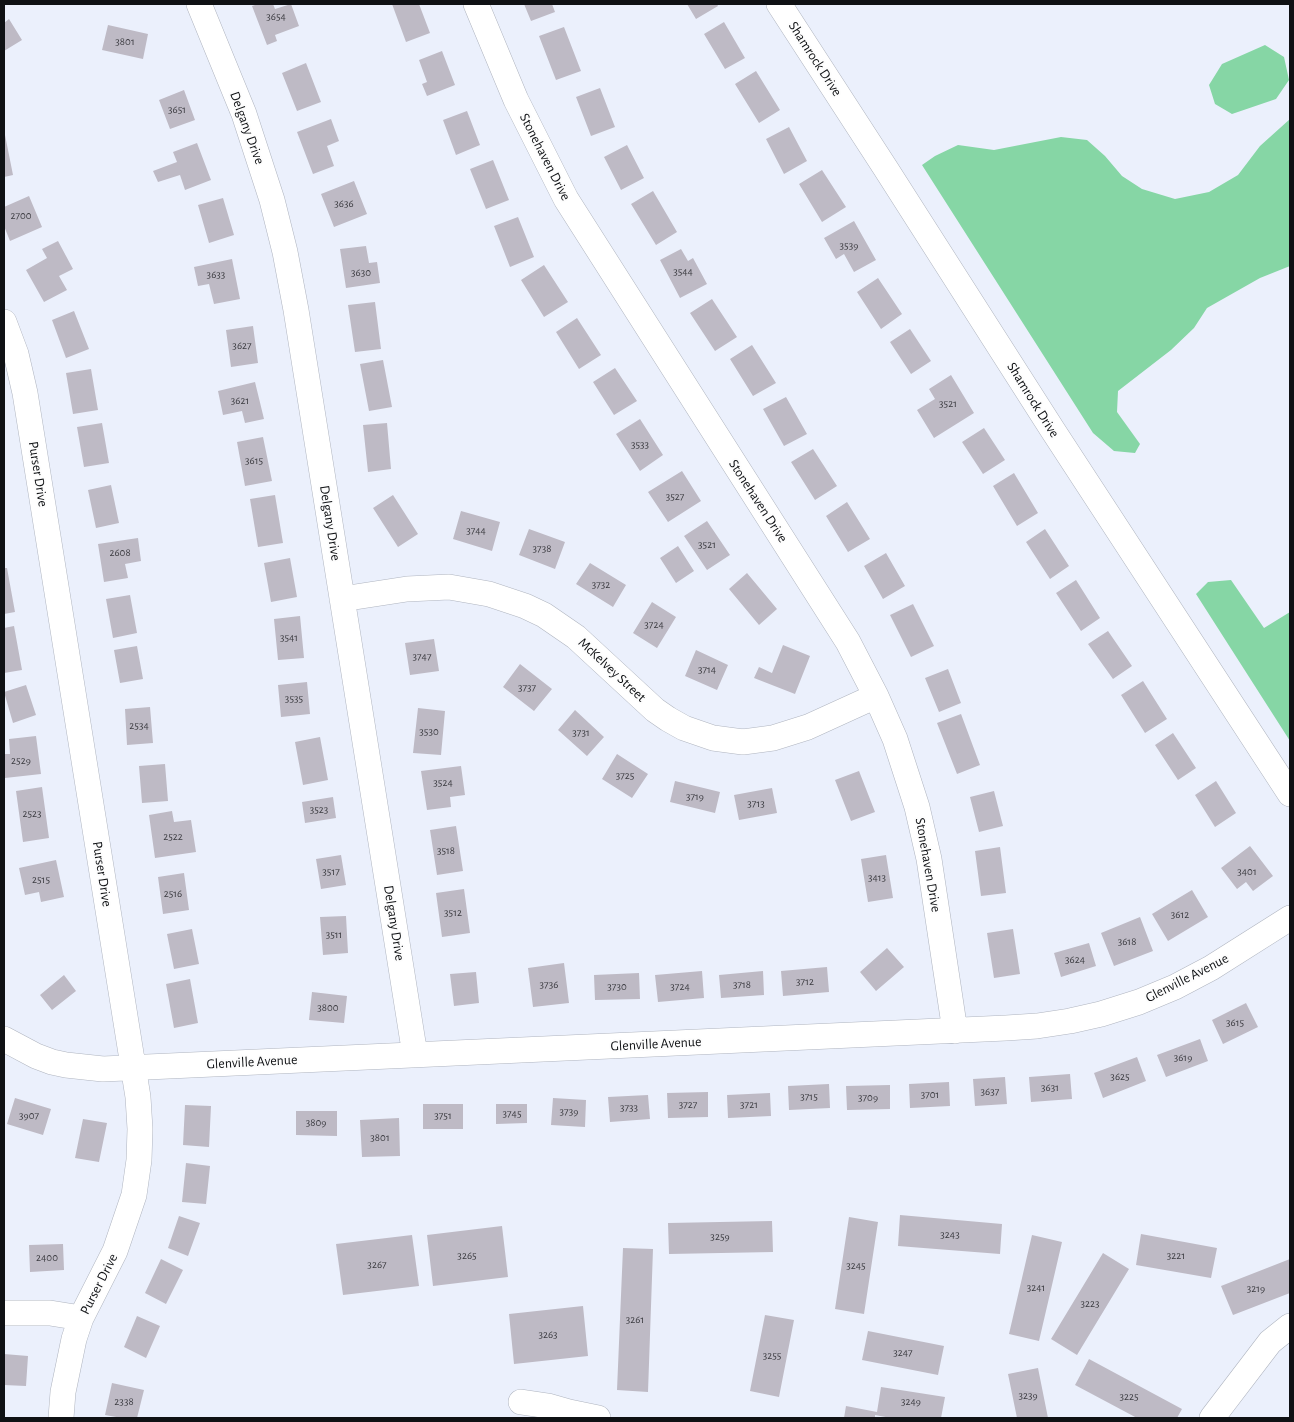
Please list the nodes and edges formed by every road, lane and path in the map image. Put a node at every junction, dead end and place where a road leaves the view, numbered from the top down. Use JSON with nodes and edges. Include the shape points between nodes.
{"nodes":[{"id":1,"x":199,"y":4,"type":"edge"},
{"id":2,"x":476,"y":4,"type":"edge"},
{"id":3,"x":779,"y":4,"type":"edge"},
{"id":4,"x":4,"y":322,"type":"edge"},
{"id":5,"x":342,"y":599,"type":"junction"},
{"id":6,"x":876,"y":696,"type":"junction"},
{"id":7,"x":1290,"y":794,"type":"edge"},
{"id":8,"x":1290,"y":918,"type":"edge"},
{"id":9,"x":955,"y":1031,"type":"junction"},
{"id":10,"x":4,"y":1039,"type":"edge"},
{"id":11,"x":415,"y":1055,"type":"junction"},
{"id":12,"x":133,"y":1067,"type":"junction"},
{"id":13,"x":4,"y":1313,"type":"edge"},
{"id":14,"x":81,"y":1318,"type":"junction"},
{"id":15,"x":1290,"y":1326,"type":"edge"},
{"id":16,"x":521,"y":1402,"type":"dead end"},
{"id":17,"x":61,"y":1418,"type":"edge"},
{"id":18,"x":598,"y":1418,"type":"edge"},
{"id":19,"x":1212,"y":1418,"type":"edge"}],
"edges":[{"from":1,"to":5,"type":"street","name":"Delgany Drive","via":[[244,114],[285,252]]},
{"from":2,"to":6,"type":"street","name":"Stonehaven Drive","via":[[516,100],[566,199],[848,642]]},
{"from":3,"to":7,"type":"street","name":"Shamrock Drive"},
{"from":4,"to":12,"type":"street","name":"Purser Drive","via":[[16,354],[25,394]]},
{"from":5,"to":6,"type":"street","name":"McKelvey Street","via":[[407,589],[449,587],[489,594],[524,606],[544,615],[576,637],[655,710],[684,728],[713,738],[743,742],[790,734]]},
{"from":5,"to":11,"type":"street","name":"Delgany Drive"},
{"from":6,"to":9,"type":"street","name":"Stonehaven Drive","via":[[896,739],[917,807],[929,859]]},
{"from":8,"to":9,"type":"street","name":"Glenville Avenue","via":[[1211,968],[1139,1002],[1070,1021]]},
{"from":9,"to":11,"type":"street","name":"Glenville Avenue"},
{"from":10,"to":12,"type":"street","name":"Glenville Avenue","via":[[36,1056],[66,1065],[102,1069]]},
{"from":11,"to":12,"type":"street","name":"Glenville Avenue"},
{"from":12,"to":14,"type":"street","name":"Purser Drive","via":[[140,1129],[136,1188],[115,1251]]},
{"from":13,"to":14,"type":"street"},
{"from":14,"to":17,"type":"street","name":"Purser Drive","via":[[63,1392]]},
{"from":15,"to":19,"type":"street","via":[[1270,1342]]},
{"from":16,"to":18,"type":"street"}]}
